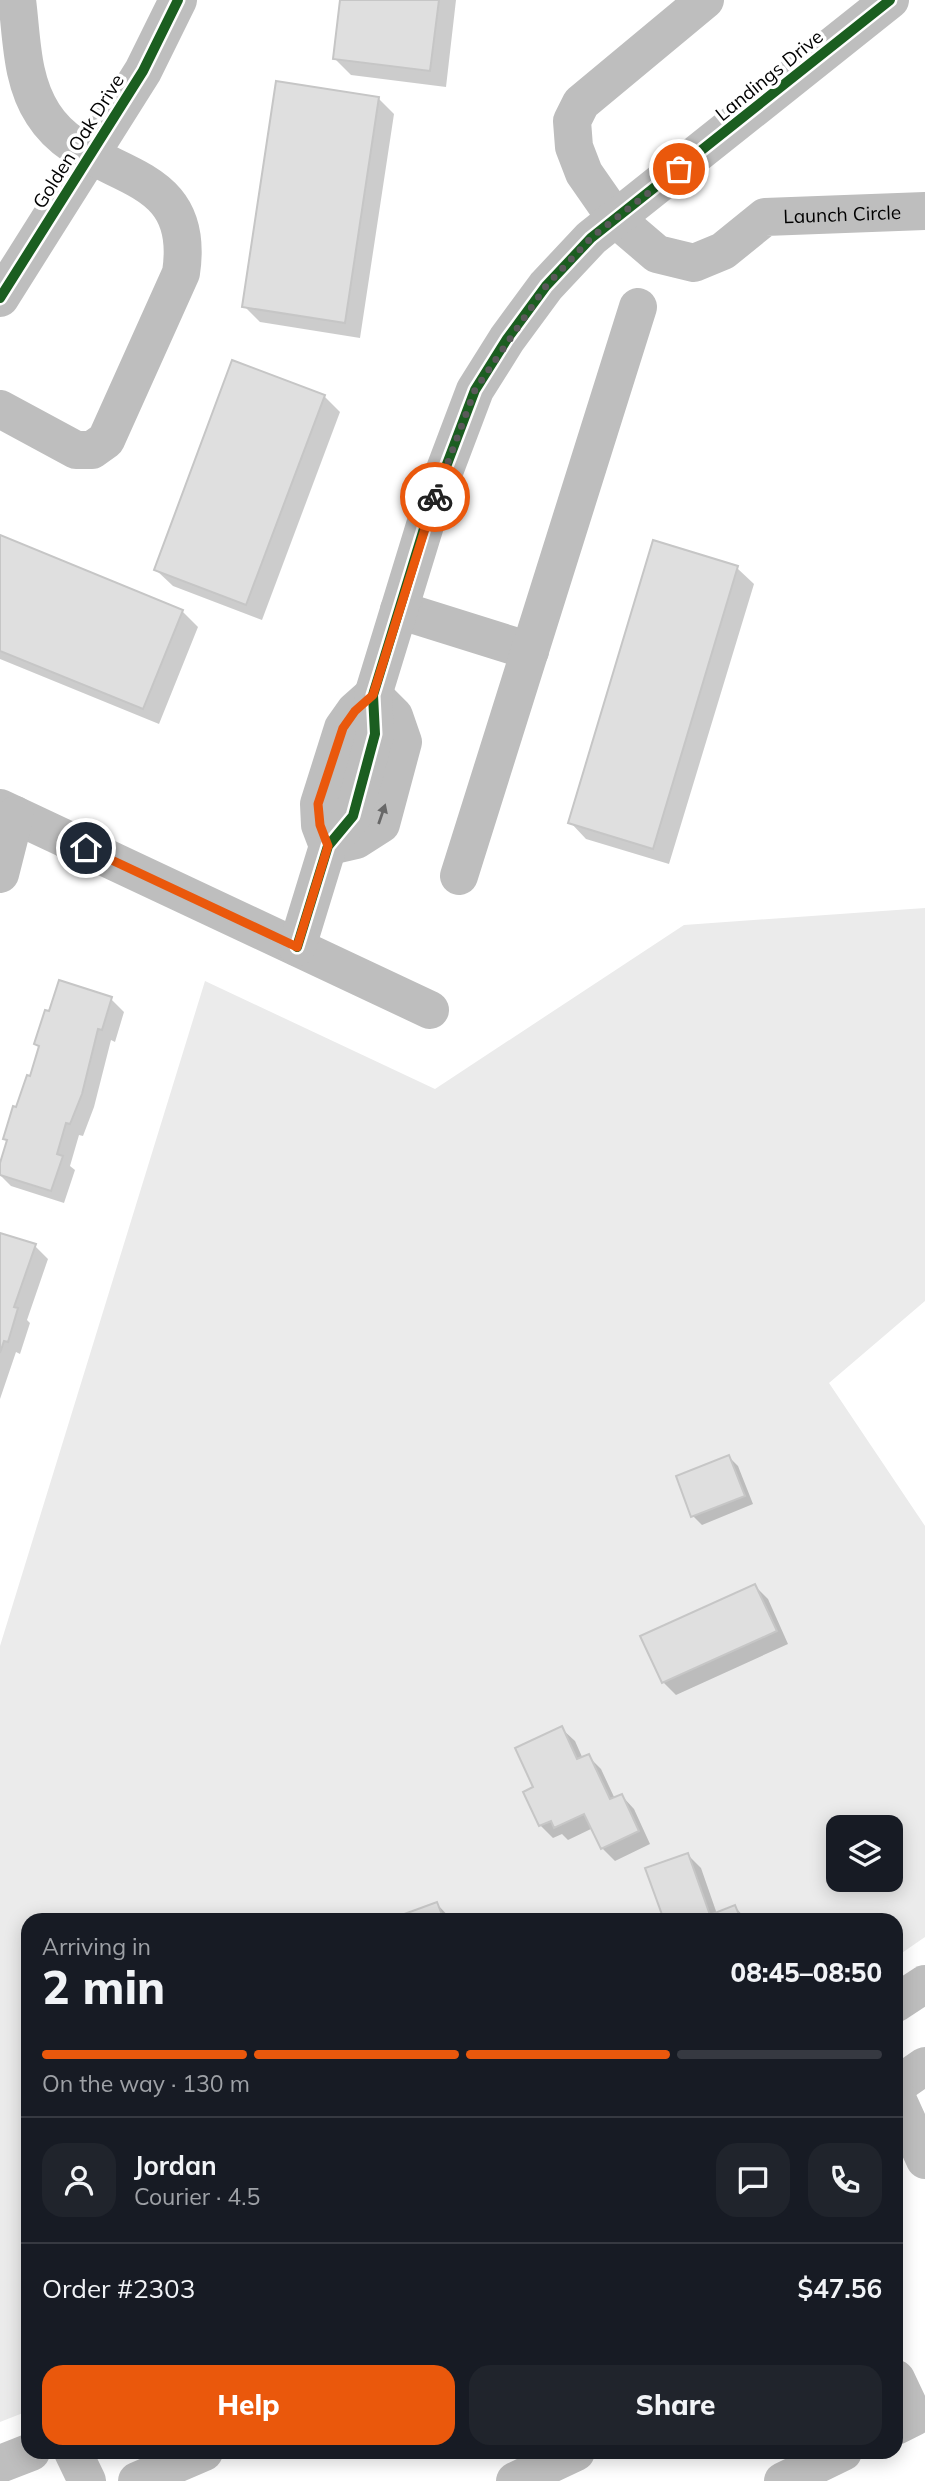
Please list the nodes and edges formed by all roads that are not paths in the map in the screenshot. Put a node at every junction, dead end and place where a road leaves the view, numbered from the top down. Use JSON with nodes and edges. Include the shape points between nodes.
{"nodes":[{"id":1,"x":17,"y":0,"type":"edge"},
{"id":2,"x":178,"y":0,"type":"edge"},
{"id":3,"x":705,"y":0,"type":"edge"},
{"id":4,"x":890,"y":0,"type":"edge"},
{"id":5,"x":89,"y":157,"type":"junction"},
{"id":6,"x":925,"y":211,"type":"edge"},
{"id":7,"x":616,"y":219,"type":"junction"},
{"id":8,"x":0,"y":298,"type":"edge"},
{"id":9,"x":638,"y":307,"type":"dead end"},
{"id":10,"x":0,"y":409,"type":"edge"},
{"id":11,"x":400,"y":610,"type":"junction"},
{"id":12,"x":530,"y":651,"type":"junction"},
{"id":13,"x":373,"y":695,"type":"junction"},
{"id":14,"x":8,"y":812,"type":"edge"},
{"id":15,"x":328,"y":846,"type":"junction"},
{"id":16,"x":0,"y":874,"type":"edge"},
{"id":17,"x":459,"y":876,"type":"dead end"},
{"id":18,"x":297,"y":947,"type":"junction"},
{"id":19,"x":430,"y":1010,"type":"dead end"},
{"id":20,"x":925,"y":1984,"type":"edge"},
{"id":21,"x":903,"y":1998,"type":"edge"},
{"id":22,"x":925,"y":2067,"type":"edge"},
{"id":23,"x":903,"y":2081,"type":"edge"},
{"id":24,"x":903,"y":2111,"type":"edge"},
{"id":25,"x":925,"y":2160,"type":"edge"},
{"id":26,"x":21,"y":2456,"type":"edge"},
{"id":27,"x":76,"y":2459,"type":"edge"},
{"id":28,"x":188,"y":2459,"type":"edge"},
{"id":29,"x":561,"y":2459,"type":"edge"},
{"id":30,"x":828,"y":2459,"type":"edge"},
{"id":31,"x":0,"y":2464,"type":"edge"},
{"id":32,"x":87,"y":2481,"type":"edge"},
{"id":33,"x":137,"y":2481,"type":"edge"},
{"id":34,"x":515,"y":2481,"type":"edge"},
{"id":35,"x":783,"y":2481,"type":"edge"}],
"edges":[{"from":1,"to":5,"type":"street","via":[[22,54],[33,93],[55,129]]},
{"from":2,"to":5,"type":"street","name":"Golden Oak Drive","via":[[143,71]]},
{"from":3,"to":7,"type":"street","name":"Launch Circle","via":[[581,103],[572,121],[574,147],[584,173]]},
{"from":4,"to":7,"type":"street","name":"Landings Drive"},
{"from":5,"to":8,"type":"street","name":"Golden Oak Drive"},
{"from":5,"to":10,"type":"street","via":[[142,178],[158,191],[178,221],[184,253],[181,274],[106,440],[92,450],[76,450]]},
{"from":6,"to":7,"type":"street","name":"Launch Circle","via":[[765,217],[723,251],[694,263],[657,254]]},
{"from":7,"to":11,"type":"street","name":"Landings Drive","via":[[592,237],[546,286],[475,390],[430,509]]},
{"from":9,"to":12,"type":"street"},
{"from":11,"to":12,"type":"street"},
{"from":11,"to":13,"type":"street","name":"Landings Drive"},
{"from":12,"to":17,"type":"street"},
{"from":13,"to":15,"type":"street","name":"Landings Drive","via":[[343,728],[318,804]]},
{"from":15,"to":13,"type":"street","one_way":true,"via":[[356,840],[381,824],[403,742],[394,716]]},
{"from":14,"to":16,"type":"street"},
{"from":14,"to":18,"type":"street"},
{"from":15,"to":18,"type":"street"},
{"from":18,"to":19,"type":"street"},
{"from":20,"to":21,"type":"street"},
{"from":22,"to":23,"type":"street"},
{"from":24,"to":25,"type":"street"},
{"from":26,"to":31,"type":"street"},
{"from":27,"to":32,"type":"street"},
{"from":28,"to":33,"type":"street"},
{"from":29,"to":34,"type":"street"},
{"from":30,"to":35,"type":"street"}]}
